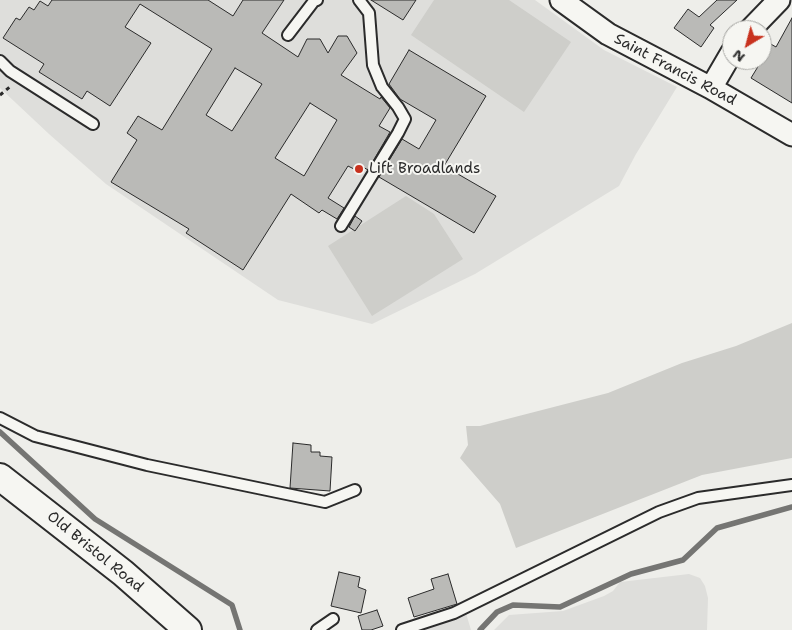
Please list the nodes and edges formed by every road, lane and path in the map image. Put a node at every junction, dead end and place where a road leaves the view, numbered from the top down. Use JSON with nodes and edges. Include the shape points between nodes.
{"nodes":[{"id":1,"x":317,"y":0,"type":"edge"},
{"id":2,"x":359,"y":0,"type":"edge"},
{"id":3,"x":561,"y":0,"type":"edge"},
{"id":4,"x":779,"y":0,"type":"edge"},
{"id":5,"x":760,"y":20,"type":"edge"},
{"id":6,"x":288,"y":35,"type":"dead end"},
{"id":7,"x":0,"y":61,"type":"edge"},
{"id":8,"x":722,"y":69,"type":"edge"},
{"id":9,"x":711,"y":88,"type":"junction"},
{"id":10,"x":93,"y":124,"type":"dead end"},
{"id":11,"x":792,"y":135,"type":"edge"},
{"id":12,"x":341,"y":226,"type":"dead end"},
{"id":13,"x":0,"y":418,"type":"edge"},
{"id":14,"x":0,"y":477,"type":"edge"},
{"id":15,"x":792,"y":485,"type":"edge"},
{"id":16,"x":355,"y":490,"type":"dead end"},
{"id":17,"x":333,"y":619,"type":"dead end"},
{"id":18,"x":188,"y":630,"type":"edge"},
{"id":19,"x":317,"y":630,"type":"edge"},
{"id":20,"x":402,"y":630,"type":"edge"}],
"edges":[{"from":1,"to":6,"type":"lane"},
{"from":2,"to":12,"type":"lane","via":[[369,13],[373,65],[382,87],[405,119]]},
{"from":3,"to":9,"type":"street","name":"Saint Francis Road","via":[[608,34]]},
{"from":4,"to":5,"type":"street"},
{"from":7,"to":10,"type":"lane","via":[[10,71]]},
{"from":8,"to":9,"type":"street"},
{"from":9,"to":11,"type":"street","name":"Saint Francis Road"},
{"from":13,"to":16,"type":"lane","via":[[35,436],[147,465],[325,502]]},
{"from":14,"to":18,"type":"street","name":"Old Bristol Road","via":[[123,573]]},
{"from":15,"to":20,"type":"lane","via":[[698,498],[659,512],[454,613]]},
{"from":17,"to":19,"type":"lane"}]}
